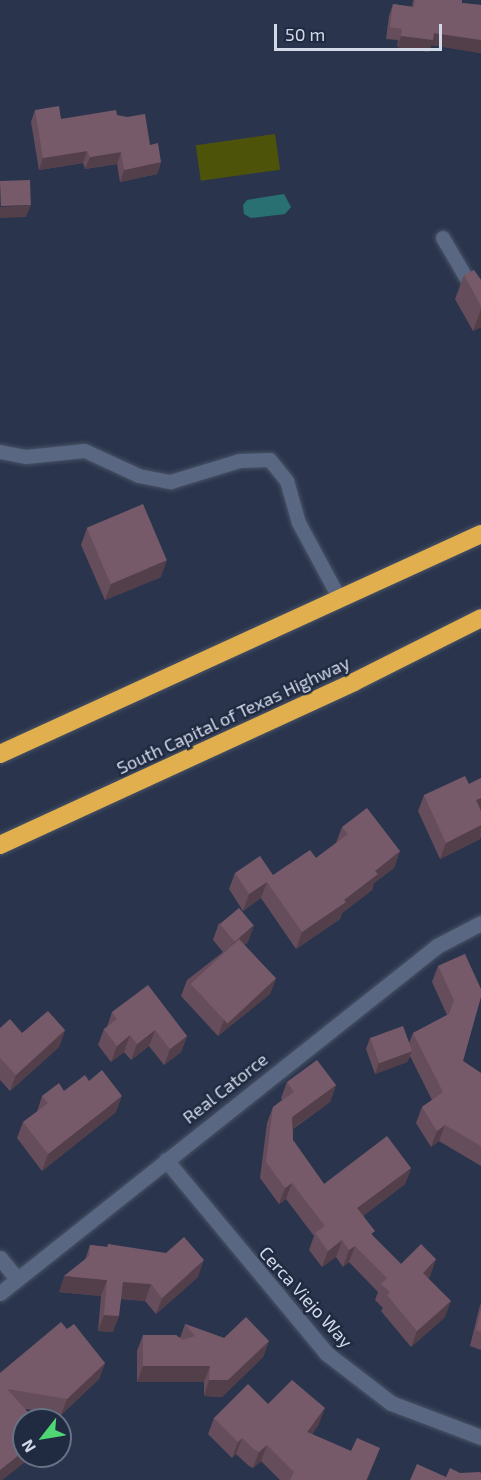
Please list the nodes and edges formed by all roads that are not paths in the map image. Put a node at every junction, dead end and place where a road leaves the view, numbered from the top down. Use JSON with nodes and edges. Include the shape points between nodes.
{"nodes":[{"id":1,"x":443,"y":238,"type":"dead end"},
{"id":2,"x":481,"y":303,"type":"edge"},
{"id":3,"x":0,"y":452,"type":"edge"},
{"id":4,"x":481,"y":534,"type":"edge"},
{"id":5,"x":340,"y":599,"type":"junction"},
{"id":6,"x":481,"y":618,"type":"edge"},
{"id":7,"x":0,"y":754,"type":"edge"},
{"id":8,"x":0,"y":845,"type":"edge"},
{"id":9,"x":481,"y":923,"type":"edge"},
{"id":10,"x":166,"y":1160,"type":"junction"},
{"id":11,"x":0,"y":1258,"type":"edge"},
{"id":12,"x":16,"y":1278,"type":"junction"},
{"id":13,"x":0,"y":1293,"type":"edge"},
{"id":14,"x":481,"y":1437,"type":"edge"}],
"edges":[{"from":1,"to":2,"type":"lane"},
{"from":3,"to":5,"type":"lane","via":[[26,457],[85,451],[139,476],[171,482],[240,461],[270,460],[287,481],[299,523]]},
{"from":4,"to":5,"type":"highway"},
{"from":5,"to":7,"type":"highway"},
{"from":6,"to":8,"type":"highway","name":"South Capital of Texas Highway","via":[[354,682]]},
{"from":9,"to":10,"type":"street","name":"Real Catorce","via":[[437,946]]},
{"from":10,"to":12,"type":"street","name":"Real Catorce"},
{"from":10,"to":14,"type":"street","name":"Cerca Viejo Way","via":[[326,1353],[391,1403]]},
{"from":11,"to":12,"type":"street"},
{"from":12,"to":13,"type":"street","name":"Real Catorce"}]}
